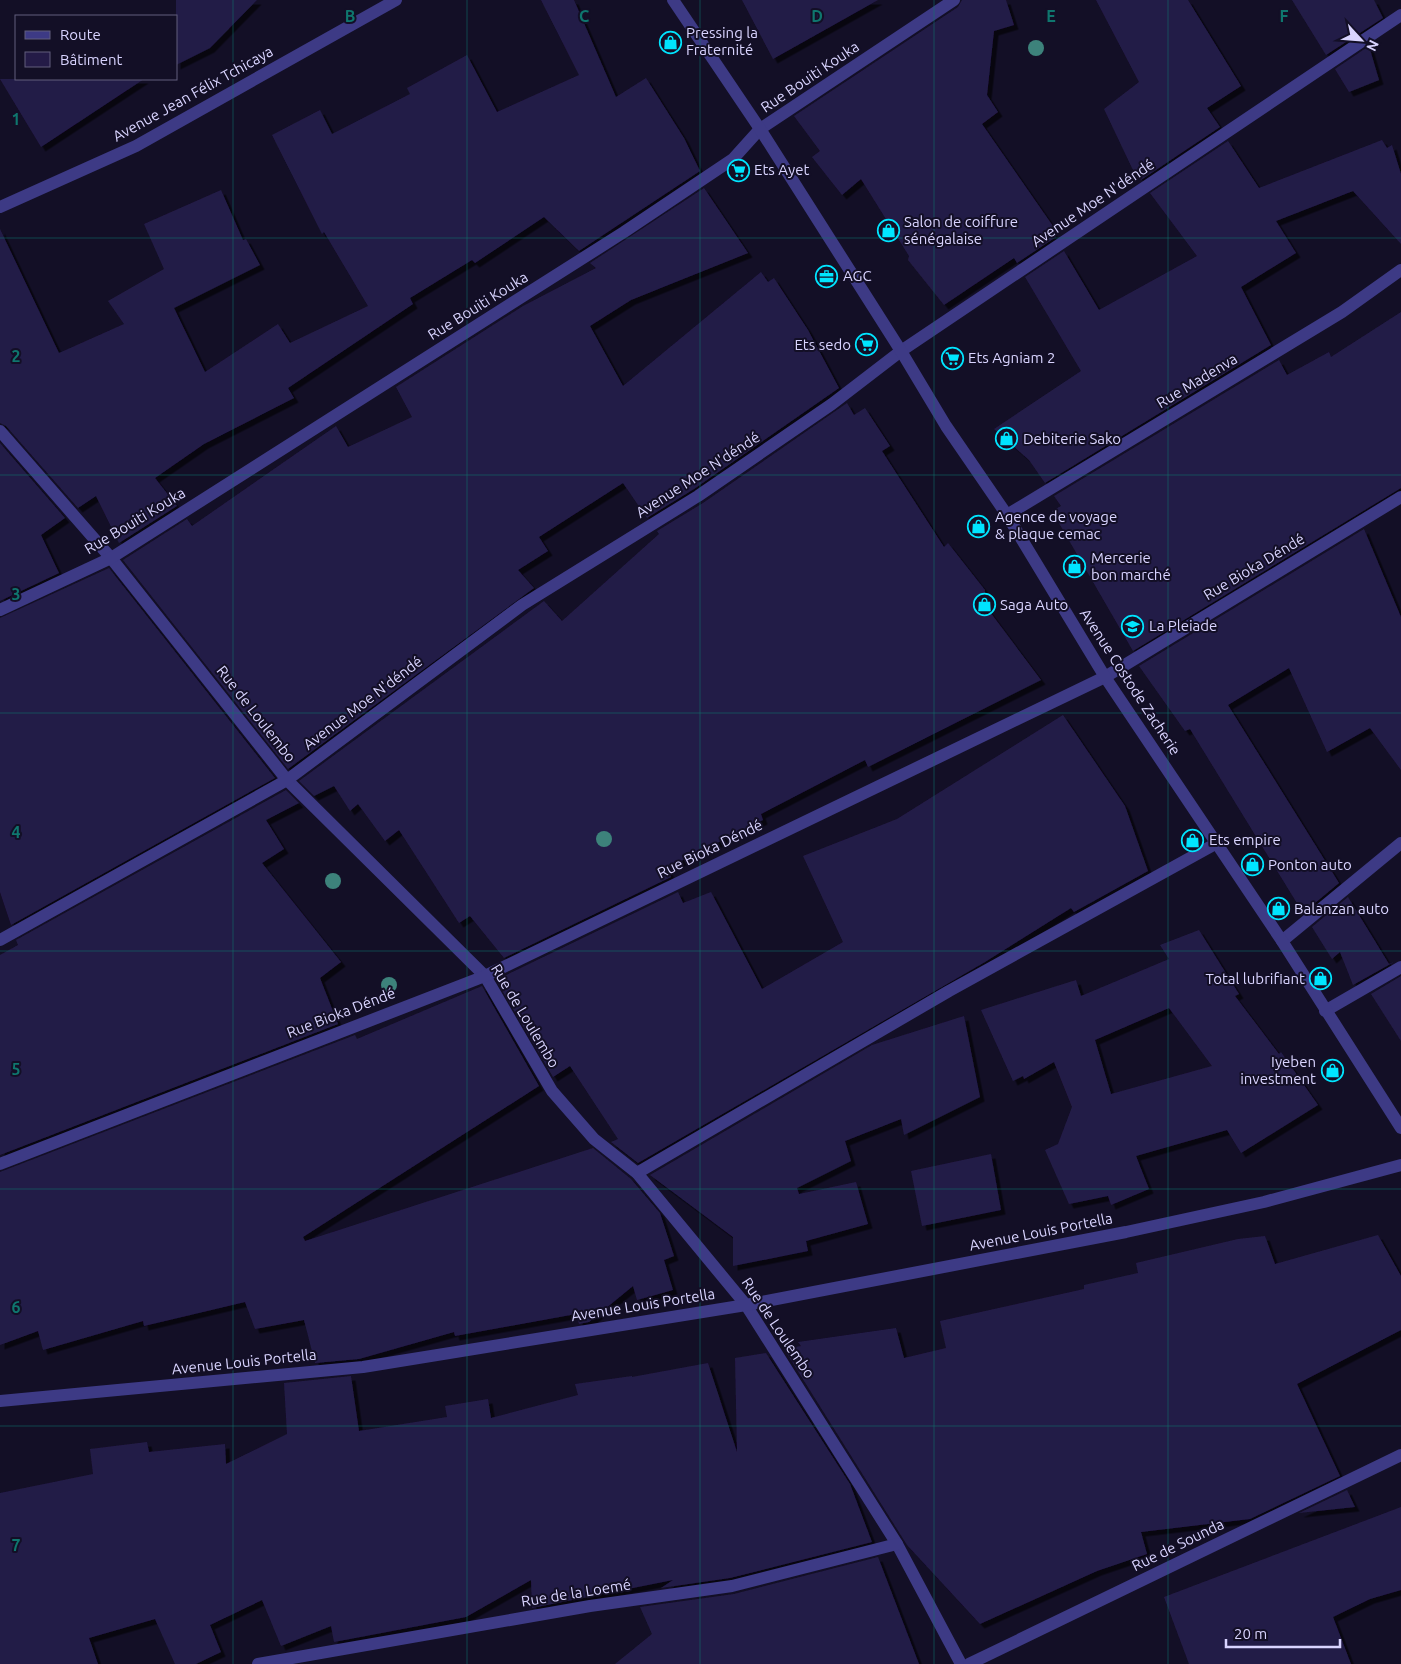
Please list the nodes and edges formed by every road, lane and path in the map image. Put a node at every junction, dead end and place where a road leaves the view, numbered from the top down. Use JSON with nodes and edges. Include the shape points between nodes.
{"nodes":[{"id":1,"x":396,"y":0,"type":"edge"},
{"id":2,"x":673,"y":0,"type":"edge"},
{"id":3,"x":954,"y":0,"type":"edge"},
{"id":4,"x":1401,"y":16,"type":"edge"},
{"id":5,"x":760,"y":129,"type":"junction"},
{"id":6,"x":0,"y":207,"type":"edge"},
{"id":7,"x":1401,"y":270,"type":"edge"},
{"id":8,"x":901,"y":351,"type":"junction"},
{"id":9,"x":0,"y":431,"type":"edge"},
{"id":10,"x":1401,"y":497,"type":"edge"},
{"id":11,"x":1007,"y":515,"type":"junction"},
{"id":12,"x":111,"y":558,"type":"junction"},
{"id":13,"x":0,"y":610,"type":"edge"},
{"id":14,"x":1105,"y":677,"type":"junction"},
{"id":15,"x":287,"y":780,"type":"junction"},
{"id":16,"x":1217,"y":843,"type":"junction"},
{"id":17,"x":1401,"y":843,"type":"edge"},
{"id":18,"x":0,"y":940,"type":"edge"},
{"id":19,"x":1282,"y":941,"type":"junction"},
{"id":20,"x":1401,"y":967,"type":"edge"},
{"id":21,"x":485,"y":976,"type":"junction"},
{"id":22,"x":1325,"y":1012,"type":"junction"},
{"id":23,"x":1401,"y":1128,"type":"edge"},
{"id":24,"x":0,"y":1164,"type":"edge"},
{"id":25,"x":1401,"y":1165,"type":"edge"},
{"id":26,"x":638,"y":1172,"type":"junction"},
{"id":27,"x":746,"y":1305,"type":"junction"},
{"id":28,"x":0,"y":1401,"type":"edge"},
{"id":29,"x":1401,"y":1455,"type":"edge"},
{"id":30,"x":897,"y":1544,"type":"junction"},
{"id":31,"x":258,"y":1664,"type":"edge"},
{"id":32,"x":961,"y":1664,"type":"edge"},
{"id":33,"x":969,"y":1664,"type":"edge"}],
"edges":[{"from":1,"to":6,"type":"street","name":"Avenue Jean Félix Tchicaya","via":[[136,146]]},
{"from":2,"to":5,"type":"street","name":"Avenue Costode Zacherie"},
{"from":3,"to":5,"type":"street","name":"Rue Bouiti Kouka"},
{"from":4,"to":8,"type":"street","name":"Avenue Moe N'déndé"},
{"from":5,"to":8,"type":"street","name":"Avenue Costode Zacherie"},
{"from":5,"to":12,"type":"street","name":"Rue Bouiti Kouka","via":[[733,160],[707,178]]},
{"from":7,"to":11,"type":"street","name":"Rue Madenva","via":[[1342,312]]},
{"from":8,"to":11,"type":"street","name":"Avenue Costode Zacherie","via":[[946,426]]},
{"from":8,"to":15,"type":"street","name":"Avenue Moe N'déndé","via":[[832,404],[698,496],[522,605]]},
{"from":9,"to":12,"type":"street","name":"Rue de Loulembo"},
{"from":10,"to":14,"type":"street","name":"Rue Bioka Déndé"},
{"from":11,"to":14,"type":"street","name":"Avenue Costode Zacherie"},
{"from":12,"to":13,"type":"street","name":"Rue Bouiti Kouka"},
{"from":12,"to":15,"type":"street","name":"Rue de Loulembo"},
{"from":14,"to":16,"type":"street","name":"Avenue Costode Zacherie"},
{"from":14,"to":21,"type":"street","name":"Rue Bioka Déndé"},
{"from":15,"to":18,"type":"street","name":"Avenue Moe N'déndé"},
{"from":15,"to":21,"type":"street","name":"Rue de Loulembo"},
{"from":16,"to":19,"type":"street","name":"Avenue Costode Zacherie"},
{"from":16,"to":26,"type":"street","via":[[949,990]]},
{"from":17,"to":19,"type":"street"},
{"from":19,"to":22,"type":"street","name":"Avenue Costode Zacherie"},
{"from":20,"to":22,"type":"street"},
{"from":21,"to":24,"type":"street","name":"Rue Bioka Déndé"},
{"from":21,"to":26,"type":"street","name":"Rue de Loulembo","via":[[552,1091],[594,1139]]},
{"from":22,"to":23,"type":"street","name":"Avenue Costode Zacherie"},
{"from":25,"to":27,"type":"street","name":"Avenue Louis Portella","via":[[1264,1202],[1126,1232]]},
{"from":26,"to":27,"type":"street","name":"Rue de Loulembo"},
{"from":27,"to":28,"type":"street","name":"Avenue Louis Portella","via":[[363,1367]]},
{"from":27,"to":30,"type":"street","name":"Rue de Loulembo"},
{"from":29,"to":33,"type":"street","name":"Rue de Sounda"},
{"from":30,"to":31,"type":"street","name":"Rue de la Loemé","via":[[732,1586],[590,1606]]},
{"from":30,"to":32,"type":"street","name":"Rue de Loulembo"}]}
